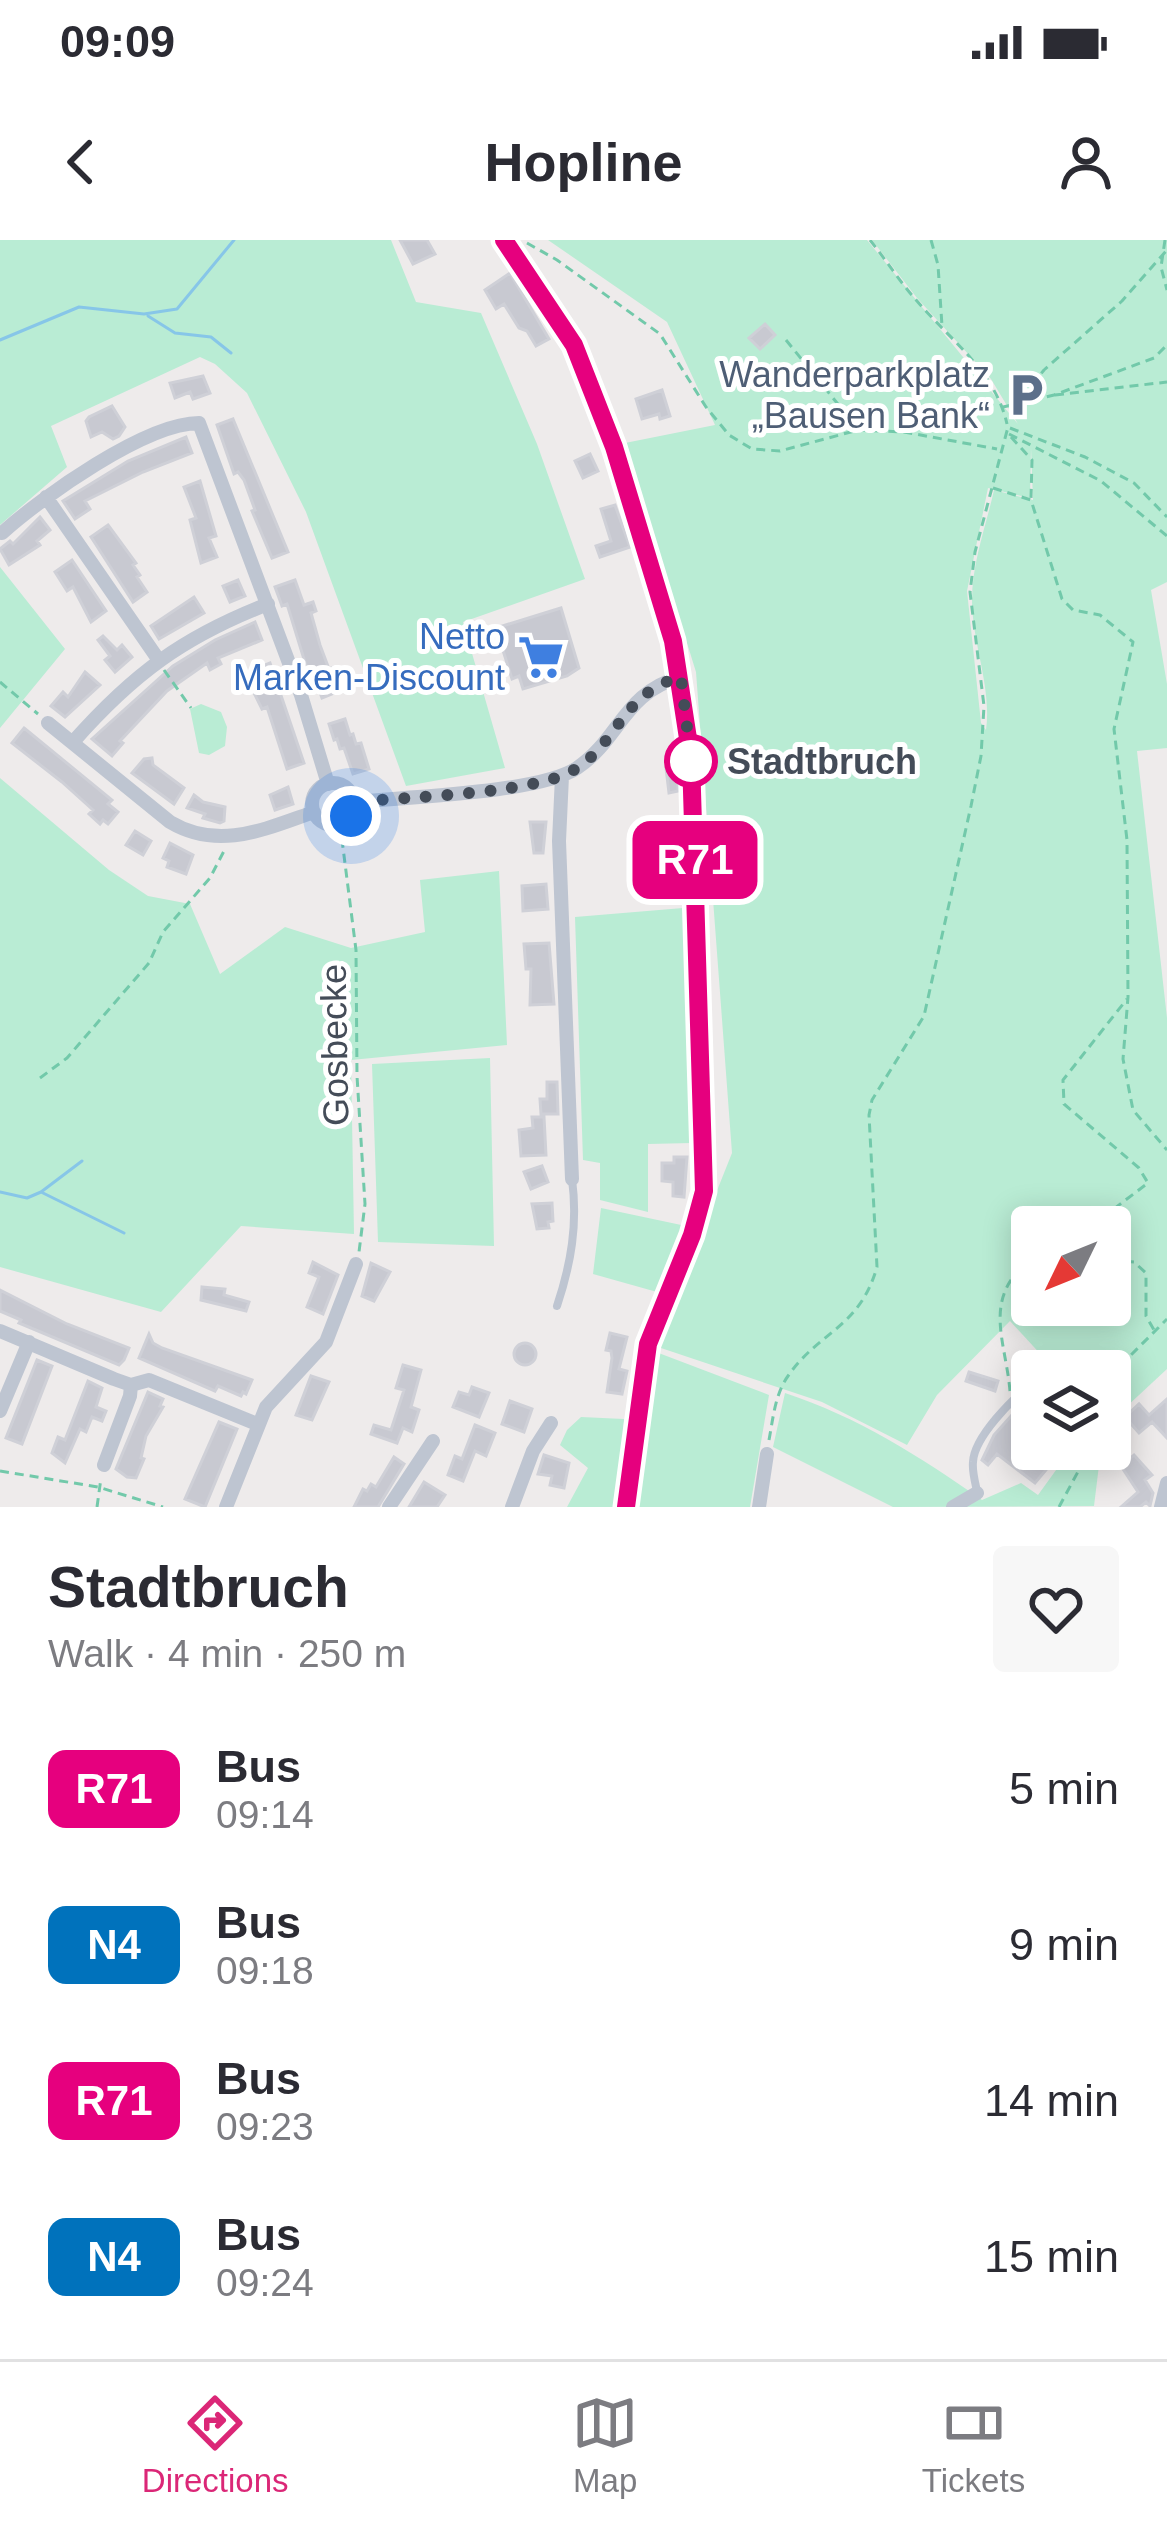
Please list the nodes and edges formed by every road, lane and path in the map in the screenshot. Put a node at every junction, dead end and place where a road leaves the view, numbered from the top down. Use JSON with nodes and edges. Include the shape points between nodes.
{"nodes":[{"id":1,"x":870,"y":240,"type":"edge"},
{"id":2,"x":931,"y":240,"type":"edge"},
{"id":3,"x":1165,"y":240,"type":"edge"},
{"id":4,"x":506,"y":243,"type":"edge"},
{"id":5,"x":1165,"y":251,"type":"edge"},
{"id":6,"x":1167,"y":290,"type":"edge"},
{"id":7,"x":942,"y":328,"type":"junction"},
{"id":8,"x":786,"y":340,"type":"dead end"},
{"id":9,"x":1167,"y":345,"type":"edge"},
{"id":10,"x":1167,"y":382,"type":"edge"},
{"id":11,"x":1054,"y":395,"type":"junction"},
{"id":12,"x":1033,"y":401,"type":"junction"},
{"id":13,"x":1004,"y":407,"type":"junction"},
{"id":14,"x":859,"y":430,"type":"junction"},
{"id":15,"x":1008,"y":430,"type":"junction"},
{"id":16,"x":1000,"y":450,"type":"junction"},
{"id":17,"x":992,"y":488,"type":"junction"},
{"id":18,"x":46,"y":497,"type":"junction"},
{"id":19,"x":1031,"y":500,"type":"junction"},
{"id":20,"x":1167,"y":517,"type":"edge"},
{"id":21,"x":1,"y":533,"type":"edge"},
{"id":22,"x":1167,"y":536,"type":"edge"},
{"id":23,"x":268,"y":604,"type":"junction"},
{"id":24,"x":158,"y":659,"type":"junction"},
{"id":25,"x":681,"y":677,"type":"junction"},
{"id":26,"x":0,"y":682,"type":"edge"},
{"id":27,"x":191,"y":708,"type":"dead end"},
{"id":28,"x":49,"y":723,"type":"joint"},
{"id":29,"x":73,"y":742,"type":"junction"},
{"id":30,"x":562,"y":776,"type":"junction"},
{"id":31,"x":328,"y":784,"type":"junction"},
{"id":32,"x":354,"y":802,"type":"junction"},
{"id":33,"x":314,"y":812,"type":"junction"},
{"id":34,"x":340,"y":824,"type":"junction"},
{"id":35,"x":229,"y":838,"type":"junction"},
{"id":36,"x":1128,"y":997,"type":"junction"},
{"id":37,"x":40,"y":1078,"type":"dead end"},
{"id":38,"x":1167,"y":1150,"type":"edge"},
{"id":39,"x":572,"y":1179,"type":"joint"},
{"id":40,"x":1118,"y":1206,"type":"edge"},
{"id":41,"x":1131,"y":1262,"type":"edge"},
{"id":42,"x":356,"y":1264,"type":"joint"},
{"id":43,"x":1011,"y":1278,"type":"edge"},
{"id":44,"x":557,"y":1306,"type":"dead end"},
{"id":45,"x":1167,"y":1319,"type":"edge"},
{"id":46,"x":0,"y":1330,"type":"edge"},
{"id":47,"x":1154,"y":1330,"type":"junction"},
{"id":48,"x":28,"y":1342,"type":"junction"},
{"id":49,"x":1131,"y":1354,"type":"edge"},
{"id":50,"x":130,"y":1385,"type":"junction"},
{"id":51,"x":1011,"y":1399,"type":"joint"},
{"id":52,"x":0,"y":1411,"type":"edge"},
{"id":53,"x":550,"y":1423,"type":"dead end"},
{"id":54,"x":256,"y":1424,"type":"junction"},
{"id":55,"x":433,"y":1441,"type":"dead end"},
{"id":56,"x":767,"y":1454,"type":"joint"},
{"id":57,"x":104,"y":1465,"type":"joint"},
{"id":58,"x":1079,"y":1470,"type":"edge"},
{"id":59,"x":0,"y":1471,"type":"edge"},
{"id":60,"x":1167,"y":1484,"type":"edge"},
{"id":61,"x":98,"y":1487,"type":"junction"},
{"id":62,"x":977,"y":1492,"type":"joint"},
{"id":63,"x":97,"y":1507,"type":"edge"},
{"id":64,"x":163,"y":1507,"type":"edge"},
{"id":65,"x":226,"y":1507,"type":"edge"},
{"id":66,"x":389,"y":1507,"type":"edge"},
{"id":67,"x":512,"y":1507,"type":"edge"},
{"id":68,"x":626,"y":1507,"type":"edge"},
{"id":69,"x":759,"y":1507,"type":"edge"},
{"id":70,"x":953,"y":1507,"type":"edge"},
{"id":71,"x":1059,"y":1507,"type":"edge"},
{"id":72,"x":1161,"y":1507,"type":"edge"}],
"edges":[{"from":1,"to":7,"type":"path"},
{"from":2,"to":7,"type":"path"},
{"from":3,"to":5,"type":"path"},
{"from":4,"to":14,"type":"path","via":[[537,248],[660,334],[706,407],[752,449],[780,451]]},
{"from":4,"to":25,"type":"street","via":[[574,345],[614,447]]},
{"from":5,"to":6,"type":"path"},
{"from":5,"to":12,"type":"path","via":[[1123,302],[1035,380]]},
{"from":7,"to":13,"type":"path"},
{"from":8,"to":14,"type":"path"},
{"from":9,"to":11,"type":"path","via":[[1154,358]]},
{"from":10,"to":11,"type":"path"},
{"from":11,"to":12,"type":"path"},
{"from":12,"to":13,"type":"path"},
{"from":13,"to":15,"type":"path"},
{"from":14,"to":16,"type":"path"},
{"from":15,"to":16,"type":"path"},
{"from":15,"to":19,"type":"path","via":[[1032,460]]},
{"from":15,"to":20,"type":"path","via":[[1134,483]]},
{"from":15,"to":22,"type":"path","via":[[1101,481]]},
{"from":16,"to":17,"type":"path"},
{"from":17,"to":19,"type":"path"},
{"from":17,"to":56,"type":"path","via":[[970,592],[984,706],[975,790],[924,1016],[869,1115],[878,1267],[856,1312],[785,1379]]},
{"from":18,"to":21,"type":"street"},
{"from":18,"to":23,"type":"street","via":[[109,458],[196,422]]},
{"from":18,"to":24,"type":"street"},
{"from":19,"to":36,"type":"path","via":[[1062,599],[1100,615],[1132,642],[1114,729],[1127,840]]},
{"from":23,"to":24,"type":"street"},
{"from":23,"to":31,"type":"street"},
{"from":24,"to":27,"type":"path"},
{"from":24,"to":29,"type":"street"},
{"from":25,"to":30,"type":"street","via":[[648,689],[585,762]]},
{"from":25,"to":68,"type":"street","via":[[694,831],[704,1191],[648,1344]]},
{"from":26,"to":28,"type":"path"},
{"from":28,"to":29,"type":"street"},
{"from":29,"to":35,"type":"street","via":[[170,822]]},
{"from":30,"to":32,"type":"street"},
{"from":30,"to":39,"type":"street"},
{"from":31,"to":32,"type":"street","via":[[342,786]]},
{"from":31,"to":33,"type":"street","via":[[316,792]]},
{"from":32,"to":34,"type":"street"},
{"from":33,"to":34,"type":"street"},
{"from":33,"to":35,"type":"street"},
{"from":34,"to":42,"type":"path","name":"Gosbecke","via":[[356,950],[365,1216]]},
{"from":35,"to":37,"type":"path","via":[[149,963],[68,1058]]},
{"from":36,"to":38,"type":"path","via":[[1124,1059],[1133,1109]]},
{"from":36,"to":40,"type":"path","via":[[1063,1080],[1064,1104],[1148,1183]]},
{"from":39,"to":44,"type":"lane","via":[[571,1263]]},
{"from":41,"to":47,"type":"path","via":[[1146,1273]]},
{"from":42,"to":54,"type":"street","via":[[326,1342]]},
{"from":43,"to":51,"type":"path","via":[[1002,1287],[1000,1318]]},
{"from":45,"to":47,"type":"path"},
{"from":46,"to":48,"type":"street"},
{"from":47,"to":49,"type":"path"},
{"from":48,"to":50,"type":"street"},
{"from":48,"to":52,"type":"street"},
{"from":50,"to":54,"type":"street","via":[[148,1380]]},
{"from":50,"to":57,"type":"street"},
{"from":51,"to":62,"type":"lane","via":[[974,1455]]},
{"from":53,"to":67,"type":"street"},
{"from":54,"to":65,"type":"street"},
{"from":55,"to":66,"type":"street"},
{"from":56,"to":69,"type":"street"},
{"from":57,"to":61,"type":"path"},
{"from":58,"to":71,"type":"path"},
{"from":59,"to":61,"type":"path"},
{"from":60,"to":72,"type":"street"},
{"from":61,"to":63,"type":"path"},
{"from":61,"to":64,"type":"path"},
{"from":62,"to":70,"type":"street"}]}
